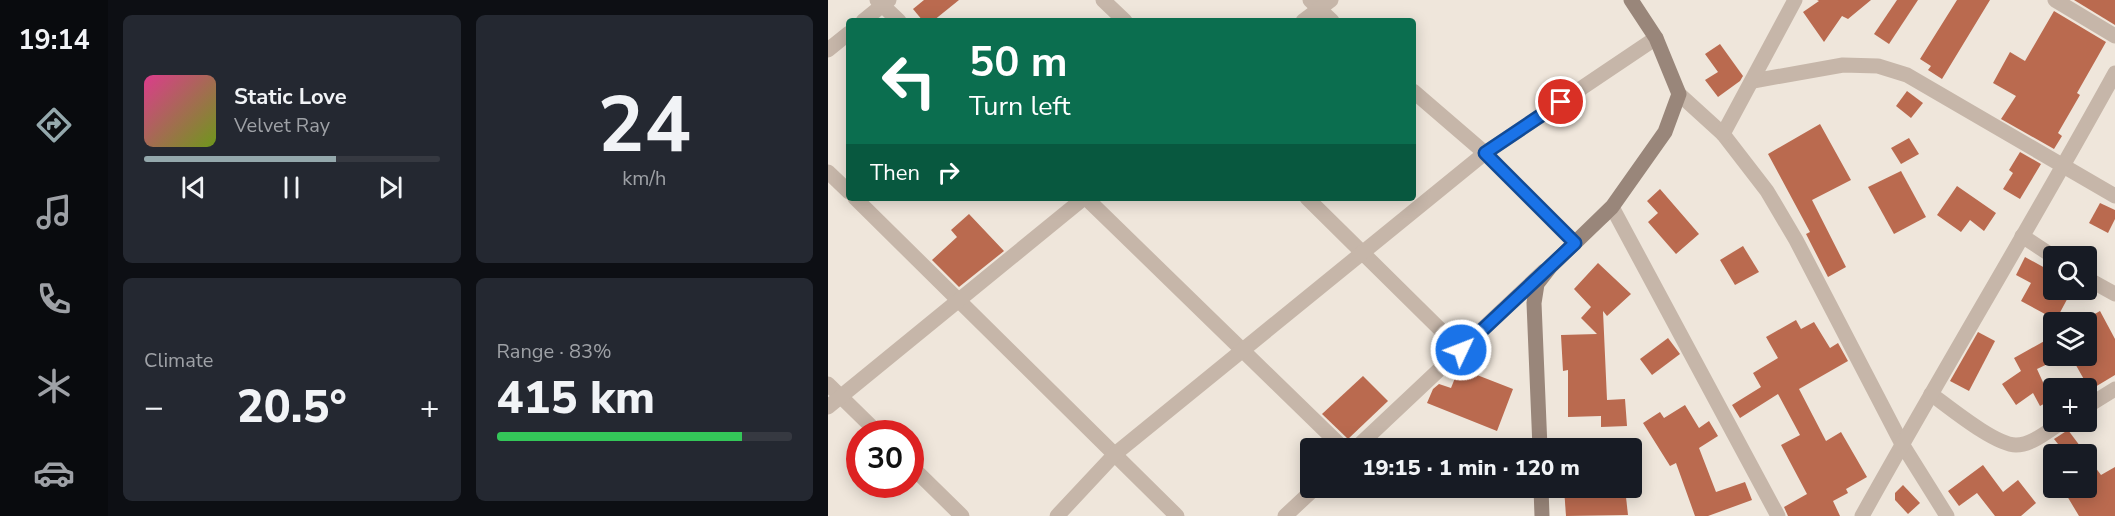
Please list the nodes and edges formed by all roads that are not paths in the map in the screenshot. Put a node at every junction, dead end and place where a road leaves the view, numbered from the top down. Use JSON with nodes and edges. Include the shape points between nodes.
{"nodes":[{"id":1,"x":1103,"y":0,"type":"edge"},
{"id":2,"x":1331,"y":0,"type":"edge"},
{"id":3,"x":1631,"y":0,"type":"edge"},
{"id":4,"x":1795,"y":0,"type":"edge"},
{"id":5,"x":2055,"y":0,"type":"edge"},
{"id":6,"x":883,"y":2,"type":"edge"},
{"id":7,"x":1314,"y":4,"type":"edge"},
{"id":8,"x":866,"y":18,"type":"edge"},
{"id":9,"x":896,"y":18,"type":"edge"},
{"id":10,"x":1122,"y":18,"type":"edge"},
{"id":11,"x":1305,"y":18,"type":"edge"},
{"id":12,"x":1329,"y":18,"type":"edge"},
{"id":13,"x":846,"y":35,"type":"edge"},
{"id":14,"x":2115,"y":36,"type":"edge"},
{"id":15,"x":1656,"y":38,"type":"junction"},
{"id":16,"x":828,"y":50,"type":"edge"},
{"id":17,"x":2115,"y":73,"type":"edge"},
{"id":18,"x":1753,"y":81,"type":"junction"},
{"id":19,"x":1416,"y":94,"type":"edge"},
{"id":20,"x":1679,"y":94,"type":"junction"},
{"id":21,"x":1723,"y":134,"type":"junction"},
{"id":22,"x":1485,"y":153,"type":"junction"},
{"id":23,"x":2064,"y":166,"type":"junction"},
{"id":24,"x":828,"y":172,"type":"edge"},
{"id":25,"x":846,"y":189,"type":"edge"},
{"id":26,"x":2115,"y":196,"type":"edge"},
{"id":27,"x":858,"y":201,"type":"edge"},
{"id":28,"x":1081,"y":201,"type":"edge"},
{"id":29,"x":1088,"y":201,"type":"edge"},
{"id":30,"x":1310,"y":201,"type":"edge"},
{"id":31,"x":1612,"y":207,"type":"junction"},
{"id":32,"x":2022,"y":236,"type":"junction"},
{"id":33,"x":1575,"y":243,"type":"junction"},
{"id":34,"x":2043,"y":250,"type":"edge"},
{"id":35,"x":1363,"y":253,"type":"junction"},
{"id":36,"x":2097,"y":284,"type":"edge"},
{"id":37,"x":2115,"y":294,"type":"edge"},
{"id":38,"x":960,"y":300,"type":"junction"},
{"id":39,"x":1461,"y":350,"type":"junction"},
{"id":40,"x":1242,"y":351,"type":"junction"},
{"id":41,"x":828,"y":384,"type":"edge"},
{"id":42,"x":2115,"y":389,"type":"edge"},
{"id":43,"x":1931,"y":394,"type":"junction"},
{"id":44,"x":841,"y":396,"type":"junction"},
{"id":45,"x":2097,"y":400,"type":"edge"},
{"id":46,"x":828,"y":407,"type":"edge"},
{"id":47,"x":865,"y":420,"type":"edge"},
{"id":48,"x":2045,"y":432,"type":"edge"},
{"id":49,"x":1333,"y":438,"type":"edge"},
{"id":50,"x":1367,"y":438,"type":"edge"},
{"id":51,"x":1540,"y":438,"type":"edge"},
{"id":52,"x":1902,"y":444,"type":"junction"},
{"id":53,"x":1115,"y":454,"type":"junction"},
{"id":54,"x":924,"y":479,"type":"edge"},
{"id":55,"x":1304,"y":498,"type":"edge"},
{"id":56,"x":1541,"y":498,"type":"edge"},
{"id":57,"x":962,"y":516,"type":"edge"},
{"id":58,"x":1057,"y":516,"type":"edge"},
{"id":59,"x":1176,"y":516,"type":"edge"},
{"id":60,"x":1285,"y":516,"type":"edge"},
{"id":61,"x":1542,"y":516,"type":"edge"},
{"id":62,"x":1778,"y":516,"type":"edge"},
{"id":63,"x":1862,"y":516,"type":"edge"},
{"id":64,"x":1947,"y":516,"type":"edge"}],
"edges":[{"from":1,"to":10,"type":"street"},
{"from":2,"to":7,"type":"street"},
{"from":3,"to":15,"type":"street"},
{"from":4,"to":18,"type":"street"},
{"from":5,"to":14,"type":"street"},
{"from":6,"to":8,"type":"street"},
{"from":6,"to":9,"type":"street"},
{"from":7,"to":11,"type":"street"},
{"from":7,"to":12,"type":"street"},
{"from":13,"to":16,"type":"street"},
{"from":15,"to":20,"type":"street"},
{"from":15,"to":22,"type":"street"},
{"from":17,"to":23,"type":"street"},
{"from":18,"to":21,"type":"street"},
{"from":18,"to":23,"type":"street","via":[[1843,65],[1878,66],[1907,75]]},
{"from":19,"to":22,"type":"street"},
{"from":20,"to":21,"type":"street"},
{"from":20,"to":31,"type":"street","via":[[1665,132]]},
{"from":21,"to":52,"type":"street","via":[[1767,191],[1796,240]]},
{"from":22,"to":33,"type":"street"},
{"from":22,"to":35,"type":"street"},
{"from":23,"to":26,"type":"street"},
{"from":23,"to":32,"type":"street"},
{"from":24,"to":25,"type":"street"},
{"from":27,"to":38,"type":"street"},
{"from":28,"to":38,"type":"street"},
{"from":29,"to":40,"type":"street"},
{"from":30,"to":35,"type":"street"},
{"from":31,"to":33,"type":"street"},
{"from":31,"to":51,"type":"street","via":[[1537,284],[1534,303]]},
{"from":31,"to":62,"type":"street"},
{"from":32,"to":34,"type":"street"},
{"from":32,"to":43,"type":"street"},
{"from":33,"to":39,"type":"street"},
{"from":35,"to":39,"type":"street"},
{"from":35,"to":40,"type":"street"},
{"from":36,"to":37,"type":"street"},
{"from":38,"to":44,"type":"street"},
{"from":38,"to":53,"type":"street"},
{"from":39,"to":50,"type":"street"},
{"from":40,"to":49,"type":"street"},
{"from":40,"to":53,"type":"street"},
{"from":41,"to":44,"type":"street"},
{"from":42,"to":45,"type":"street"},
{"from":43,"to":48,"type":"street","via":[[2005,443],[2016,445]]},
{"from":43,"to":52,"type":"street"},
{"from":44,"to":46,"type":"street"},
{"from":44,"to":47,"type":"street"},
{"from":52,"to":63,"type":"street"},
{"from":52,"to":64,"type":"street"},
{"from":53,"to":58,"type":"street"},
{"from":53,"to":59,"type":"street"},
{"from":54,"to":57,"type":"street"},
{"from":55,"to":60,"type":"street"},
{"from":56,"to":61,"type":"street"}]}
